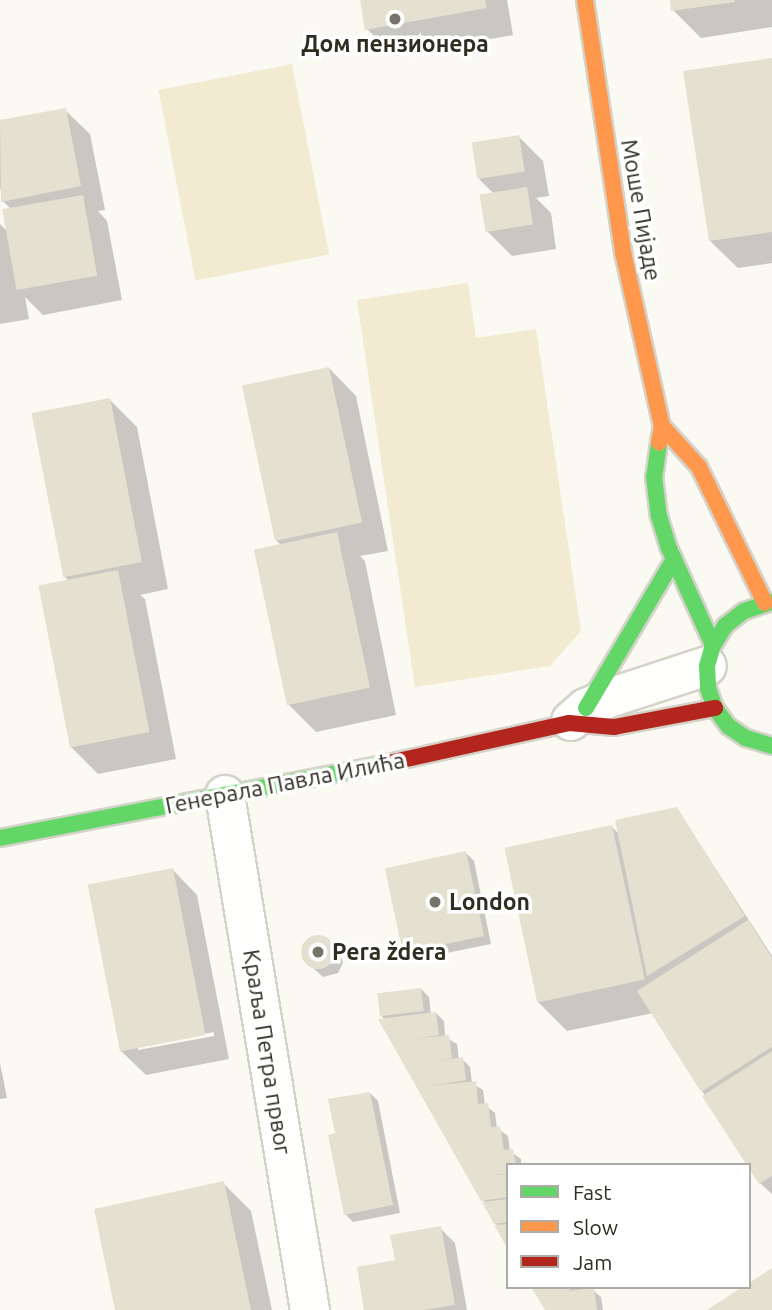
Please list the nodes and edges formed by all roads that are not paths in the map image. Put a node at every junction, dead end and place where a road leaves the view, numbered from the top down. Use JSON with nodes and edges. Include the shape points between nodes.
{"nodes":[{"id":1,"x":585,"y":0,"type":"edge"},
{"id":2,"x":662,"y":426,"type":"junction"},
{"id":3,"x":674,"y":559,"type":"junction"},
{"id":4,"x":769,"y":603,"type":"edge"},
{"id":5,"x":710,"y":656,"type":"junction"},
{"id":6,"x":715,"y":708,"type":"junction"},
{"id":7,"x":578,"y":715,"type":"junction"},
{"id":8,"x":772,"y":746,"type":"edge"},
{"id":9,"x":225,"y":795,"type":"junction"},
{"id":10,"x":0,"y":838,"type":"edge"},
{"id":11,"x":310,"y":1310,"type":"edge"}],
"edges":[{"from":1,"to":2,"type":"street","name":"Моше Пијаде","via":[[623,252]]},
{"from":2,"to":3,"type":"street","name":"Моше Пијаде","via":[[654,477],[659,516]]},
{"from":2,"to":4,"type":"street","name":"Моше Пијаде","via":[[699,467]]},
{"from":3,"to":5,"type":"street","name":"Моше Пијаде"},
{"from":3,"to":7,"type":"street"},
{"from":4,"to":5,"type":"street","via":[[744,611],[725,626]]},
{"from":5,"to":6,"type":"street","name":"Моше Пијаде","via":[[708,688]]},
{"from":5,"to":7,"type":"street","name":"Генерала Павла Илића"},
{"from":6,"to":7,"type":"street","name":"Генерала Павла Илића","via":[[614,727]]},
{"from":6,"to":8,"type":"street","via":[[728,726]]},
{"from":7,"to":9,"type":"street","name":"Генерала Павла Илића","via":[[448,752]]},
{"from":9,"to":10,"type":"street","name":"Генерала Павла Илића"},
{"from":9,"to":11,"type":"street","name":"Краља Петра првог"}]}
